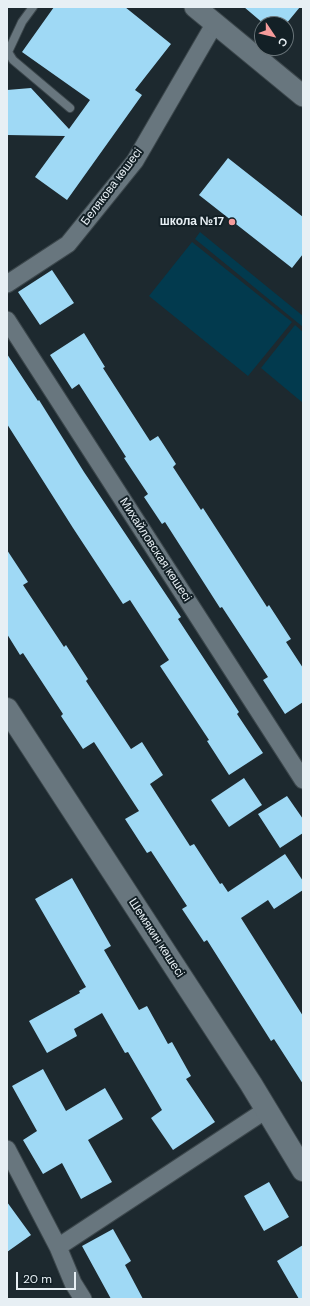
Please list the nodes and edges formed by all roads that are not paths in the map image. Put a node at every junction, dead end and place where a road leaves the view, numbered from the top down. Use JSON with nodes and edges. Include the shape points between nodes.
{"nodes":[{"id":1,"x":33,"y":7,"type":"edge"},
{"id":2,"x":195,"y":7,"type":"edge"},
{"id":3,"x":215,"y":23,"type":"junction"},
{"id":4,"x":303,"y":96,"type":"edge"},
{"id":5,"x":70,"y":108,"type":"dead end"},
{"id":6,"x":7,"y":284,"type":"edge"},
{"id":7,"x":7,"y":320,"type":"edge"},
{"id":8,"x":7,"y":709,"type":"edge"},
{"id":9,"x":303,"y":780,"type":"edge"},
{"id":10,"x":266,"y":1110,"type":"junction"},
{"id":11,"x":7,"y":1149,"type":"edge"},
{"id":12,"x":303,"y":1170,"type":"edge"},
{"id":13,"x":58,"y":1246,"type":"junction"},
{"id":14,"x":83,"y":1299,"type":"edge"}],
"edges":[{"from":1,"to":5,"type":"lane","via":[[22,22],[8,52],[13,60]]},
{"from":2,"to":3,"type":"street"},
{"from":3,"to":4,"type":"street"},
{"from":3,"to":6,"type":"street","name":"Белякова көшесі","via":[[135,161],[68,244]]},
{"from":7,"to":9,"type":"street","name":"Михайловская көшесі"},
{"from":8,"to":10,"type":"main road","name":"Шемякин көшесі"},
{"from":10,"to":12,"type":"main road","name":"Шемякин көшесі"},
{"from":10,"to":13,"type":"street"},
{"from":11,"to":13,"type":"street"},
{"from":13,"to":14,"type":"street","via":[[73,1283]]}]}
